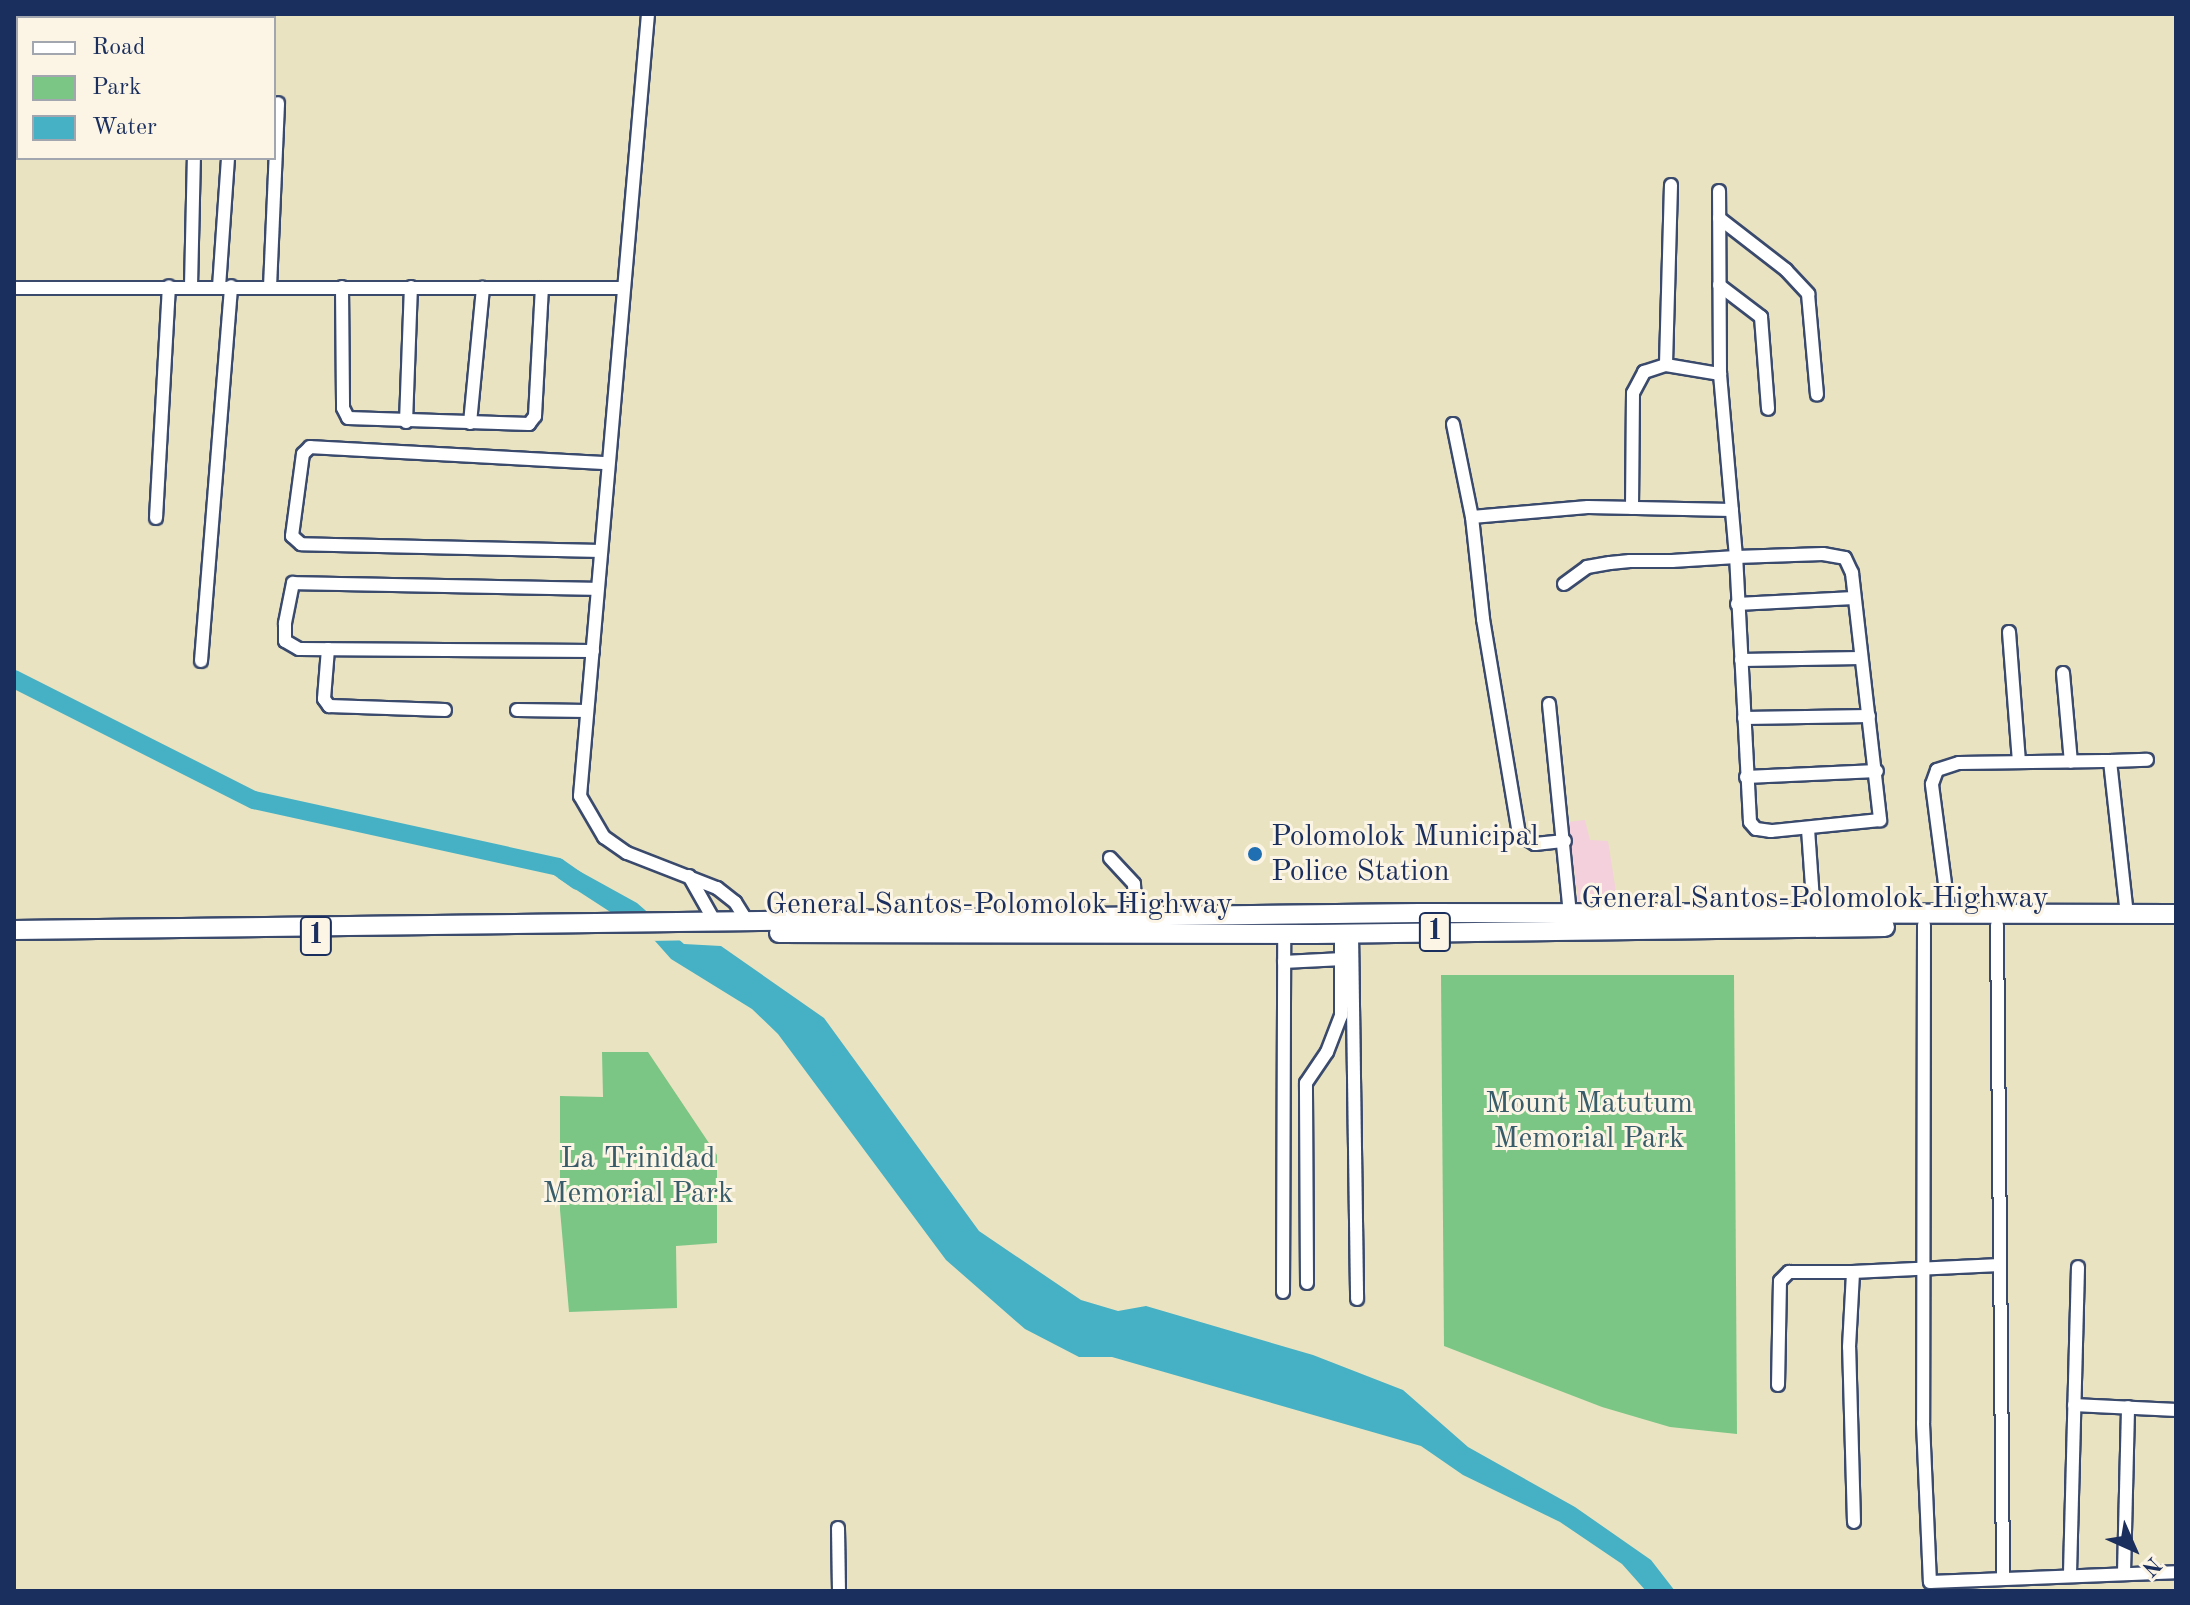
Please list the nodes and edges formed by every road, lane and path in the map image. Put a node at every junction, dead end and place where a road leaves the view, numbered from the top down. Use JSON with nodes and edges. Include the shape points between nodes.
{"nodes":[{"id":1,"x":648,"y":14,"type":"edge"},
{"id":2,"x":278,"y":103,"type":"dead end"},
{"id":3,"x":276,"y":149,"type":"edge"},
{"id":4,"x":194,"y":160,"type":"edge"},
{"id":5,"x":228,"y":160,"type":"edge"},
{"id":6,"x":276,"y":160,"type":"edge"},
{"id":7,"x":1671,"y":185,"type":"dead end"},
{"id":8,"x":1719,"y":191,"type":"dead end"},
{"id":9,"x":1719,"y":218,"type":"junction"},
{"id":10,"x":1719,"y":285,"type":"junction"},
{"id":11,"x":169,"y":286,"type":"junction"},
{"id":12,"x":191,"y":286,"type":"junction"},
{"id":13,"x":225,"y":286,"type":"junction"},
{"id":14,"x":270,"y":287,"type":"junction"},
{"id":15,"x":342,"y":287,"type":"junction"},
{"id":16,"x":411,"y":287,"type":"junction"},
{"id":17,"x":14,"y":288,"type":"edge"},
{"id":18,"x":483,"y":288,"type":"junction"},
{"id":19,"x":542,"y":288,"type":"junction"},
{"id":20,"x":624,"y":288,"type":"junction"},
{"id":21,"x":1666,"y":365,"type":"junction"},
{"id":22,"x":1720,"y":374,"type":"junction"},
{"id":23,"x":1817,"y":395,"type":"dead end"},
{"id":24,"x":1768,"y":409,"type":"dead end"},
{"id":25,"x":406,"y":422,"type":"junction"},
{"id":26,"x":470,"y":423,"type":"junction"},
{"id":27,"x":1453,"y":424,"type":"dead end"},
{"id":28,"x":607,"y":463,"type":"junction"},
{"id":29,"x":1632,"y":508,"type":"junction"},
{"id":30,"x":1732,"y":510,"type":"junction"},
{"id":31,"x":1472,"y":517,"type":"junction"},
{"id":32,"x":156,"y":518,"type":"dead end"},
{"id":33,"x":601,"y":551,"type":"junction"},
{"id":34,"x":1736,"y":557,"type":"junction"},
{"id":35,"x":1564,"y":584,"type":"dead end"},
{"id":36,"x":597,"y":589,"type":"junction"},
{"id":37,"x":1854,"y":598,"type":"junction"},
{"id":38,"x":1737,"y":604,"type":"junction"},
{"id":39,"x":2009,"y":632,"type":"dead end"},
{"id":40,"x":328,"y":649,"type":"junction"},
{"id":41,"x":593,"y":651,"type":"junction"},
{"id":42,"x":1861,"y":658,"type":"junction"},
{"id":43,"x":1741,"y":660,"type":"junction"},
{"id":44,"x":201,"y":661,"type":"dead end"},
{"id":45,"x":2063,"y":673,"type":"dead end"},
{"id":46,"x":1549,"y":704,"type":"dead end"},
{"id":47,"x":445,"y":710,"type":"dead end"},
{"id":48,"x":517,"y":710,"type":"dead end"},
{"id":49,"x":587,"y":711,"type":"junction"},
{"id":50,"x":1869,"y":716,"type":"junction"},
{"id":51,"x":1744,"y":718,"type":"junction"},
{"id":52,"x":2147,"y":760,"type":"dead end"},
{"id":53,"x":2019,"y":761,"type":"junction"},
{"id":54,"x":2110,"y":761,"type":"junction"},
{"id":55,"x":2071,"y":762,"type":"junction"},
{"id":56,"x":1877,"y":771,"type":"junction"},
{"id":57,"x":1746,"y":777,"type":"junction"},
{"id":58,"x":1808,"y":829,"type":"junction"},
{"id":59,"x":1565,"y":841,"type":"junction"},
{"id":60,"x":1110,"y":858,"type":"dead end"},
{"id":61,"x":689,"y":876,"type":"junction"},
{"id":62,"x":1570,"y":913,"type":"junction"},
{"id":63,"x":1949,"y":914,"type":"junction"},
{"id":64,"x":2127,"y":914,"type":"junction"},
{"id":65,"x":2176,"y":914,"type":"edge"},
{"id":66,"x":1814,"y":915,"type":"junction"},
{"id":67,"x":1136,"y":917,"type":"junction"},
{"id":68,"x":748,"y":923,"type":"junction"},
{"id":69,"x":716,"y":924,"type":"junction"},
{"id":70,"x":1924,"y":925,"type":"junction"},
{"id":71,"x":1997,"y":925,"type":"junction"},
{"id":72,"x":2176,"y":925,"type":"edge"},
{"id":73,"x":611,"y":929,"type":"junction"},
{"id":74,"x":688,"y":929,"type":"junction"},
{"id":75,"x":14,"y":930,"type":"edge"},
{"id":76,"x":1347,"y":933,"type":"junction"},
{"id":77,"x":1284,"y":934,"type":"junction"},
{"id":78,"x":14,"y":938,"type":"edge"},
{"id":79,"x":1342,"y":959,"type":"junction"},
{"id":80,"x":1284,"y":962,"type":"junction"},
{"id":81,"x":1999,"y":1265,"type":"junction"},
{"id":82,"x":1923,"y":1266,"type":"junction"},
{"id":83,"x":2078,"y":1267,"type":"dead end"},
{"id":84,"x":1853,"y":1272,"type":"junction"},
{"id":85,"x":1307,"y":1283,"type":"dead end"},
{"id":86,"x":1283,"y":1292,"type":"dead end"},
{"id":87,"x":1357,"y":1299,"type":"dead end"},
{"id":88,"x":1778,"y":1385,"type":"dead end"},
{"id":89,"x":2074,"y":1405,"type":"junction"},
{"id":90,"x":2128,"y":1407,"type":"junction"},
{"id":91,"x":2176,"y":1410,"type":"edge"},
{"id":92,"x":1854,"y":1522,"type":"dead end"},
{"id":93,"x":838,"y":1528,"type":"dead end"},
{"id":94,"x":2176,"y":1572,"type":"edge"},
{"id":95,"x":2070,"y":1573,"type":"junction"},
{"id":96,"x":2124,"y":1573,"type":"junction"},
{"id":97,"x":2003,"y":1576,"type":"junction"},
{"id":98,"x":839,"y":1591,"type":"edge"}],
"edges":[{"from":1,"to":20,"type":"street"},
{"from":2,"to":3,"type":"street"},
{"from":4,"to":12,"type":"street"},
{"from":5,"to":13,"type":"street"},
{"from":6,"to":14,"type":"street"},
{"from":7,"to":21,"type":"street"},
{"from":8,"to":9,"type":"street"},
{"from":9,"to":10,"type":"street"},
{"from":9,"to":23,"type":"street","via":[[1808,294]]},
{"from":10,"to":22,"type":"street"},
{"from":10,"to":24,"type":"street","via":[[1761,317]]},
{"from":11,"to":12,"type":"street"},
{"from":11,"to":17,"type":"street"},
{"from":11,"to":32,"type":"street"},
{"from":12,"to":13,"type":"street"},
{"from":13,"to":14,"type":"street"},
{"from":13,"to":44,"type":"street"},
{"from":14,"to":15,"type":"street"},
{"from":15,"to":16,"type":"street"},
{"from":15,"to":25,"type":"street","via":[[343,412],[351,420]]},
{"from":16,"to":18,"type":"street"},
{"from":16,"to":25,"type":"street"},
{"from":18,"to":19,"type":"street"},
{"from":18,"to":26,"type":"street"},
{"from":19,"to":20,"type":"street"},
{"from":19,"to":26,"type":"street","via":[[533,419],[529,424]]},
{"from":20,"to":28,"type":"street"},
{"from":21,"to":22,"type":"street"},
{"from":21,"to":29,"type":"street","via":[[1644,372],[1633,393]]},
{"from":22,"to":30,"type":"street"},
{"from":25,"to":26,"type":"street"},
{"from":27,"to":31,"type":"street"},
{"from":28,"to":33,"type":"street"},
{"from":28,"to":33,"type":"street","via":[[310,447],[303,454],[292,536],[301,544]]},
{"from":29,"to":30,"type":"street"},
{"from":29,"to":31,"type":"street","via":[[1551,508]]},
{"from":30,"to":34,"type":"street"},
{"from":31,"to":59,"type":"street","via":[[1483,619],[1519,834],[1535,844]]},
{"from":33,"to":36,"type":"street"},
{"from":34,"to":35,"type":"street","via":[[1598,564]]},
{"from":34,"to":37,"type":"street","via":[[1839,555],[1850,562]]},
{"from":34,"to":38,"type":"street"},
{"from":36,"to":40,"type":"street","via":[[291,584],[285,641],[299,649]]},
{"from":36,"to":41,"type":"street"},
{"from":37,"to":38,"type":"street"},
{"from":37,"to":42,"type":"street"},
{"from":38,"to":43,"type":"street"},
{"from":39,"to":53,"type":"street"},
{"from":40,"to":41,"type":"street"},
{"from":40,"to":47,"type":"street","via":[[324,699],[329,706]]},
{"from":41,"to":49,"type":"street"},
{"from":42,"to":43,"type":"street"},
{"from":42,"to":50,"type":"street"},
{"from":43,"to":51,"type":"street"},
{"from":45,"to":55,"type":"street"},
{"from":46,"to":59,"type":"street"},
{"from":48,"to":49,"type":"street"},
{"from":49,"to":61,"type":"street","via":[[579,785],[589,819],[627,853]]},
{"from":50,"to":51,"type":"street"},
{"from":50,"to":56,"type":"street"},
{"from":51,"to":57,"type":"street"},
{"from":52,"to":54,"type":"street"},
{"from":53,"to":55,"type":"street"},
{"from":53,"to":63,"type":"street","via":[[1959,763],[1934,773]]},
{"from":54,"to":55,"type":"street"},
{"from":54,"to":64,"type":"street"},
{"from":56,"to":57,"type":"street"},
{"from":56,"to":58,"type":"street","via":[[1879,822]]},
{"from":57,"to":58,"type":"street","via":[[1752,826]]},
{"from":58,"to":66,"type":"street"},
{"from":59,"to":62,"type":"street"},
{"from":60,"to":67,"type":"street","via":[[1134,884]]},
{"from":61,"to":68,"type":"street","via":[[727,894]]},
{"from":61,"to":69,"type":"street"},
{"from":62,"to":66,"type":"highway","number":"1"},
{"from":62,"to":67,"type":"highway","number":"1"},
{"from":63,"to":64,"type":"highway","number":"1"},
{"from":63,"to":66,"type":"highway","number":"1"},
{"from":64,"to":65,"type":"highway","number":"1"},
{"from":67,"to":68,"type":"highway","number":"1"},
{"from":68,"to":69,"type":"highway","number":"1"},
{"from":69,"to":74,"type":"highway","number":"1"},
{"from":70,"to":71,"type":"highway","name":"General Santos-Polomolok Highway","number":"1"},
{"from":70,"to":76,"type":"highway","name":"General Santos-Polomolok Highway","number":"1"},
{"from":70,"to":82,"type":"street"},
{"from":71,"to":72,"type":"highway","name":"General Santos-Polomolok Highway","number":"1"},
{"from":71,"to":81,"type":"street"},
{"from":73,"to":74,"type":"highway","number":"1"},
{"from":73,"to":75,"type":"highway","number":"1"},
{"from":73,"to":78,"type":"highway","number":"1"},
{"from":74,"to":77,"type":"highway","name":"General Santos-Polomolok Highway","number":"1"},
{"from":76,"to":77,"type":"highway","name":"General Santos-Polomolok Highway","number":"1"},
{"from":76,"to":79,"type":"street"},
{"from":76,"to":87,"type":"street"},
{"from":77,"to":80,"type":"street"},
{"from":79,"to":80,"type":"street"},
{"from":79,"to":85,"type":"street","via":[[1341,1016],[1327,1052],[1306,1083]]},
{"from":80,"to":86,"type":"street"},
{"from":81,"to":82,"type":"street"},
{"from":81,"to":97,"type":"street"},
{"from":82,"to":84,"type":"street"},
{"from":82,"to":97,"type":"street","via":[[1930,1582]]},
{"from":83,"to":89,"type":"street"},
{"from":84,"to":88,"type":"street","via":[[1789,1272],[1780,1281]]},
{"from":84,"to":92,"type":"street","via":[[1849,1347]]},
{"from":89,"to":90,"type":"street"},
{"from":89,"to":95,"type":"street"},
{"from":90,"to":91,"type":"street"},
{"from":90,"to":96,"type":"street"},
{"from":93,"to":98,"type":"street"},
{"from":94,"to":96,"type":"street"},
{"from":95,"to":96,"type":"street"},
{"from":95,"to":97,"type":"street"}]}
